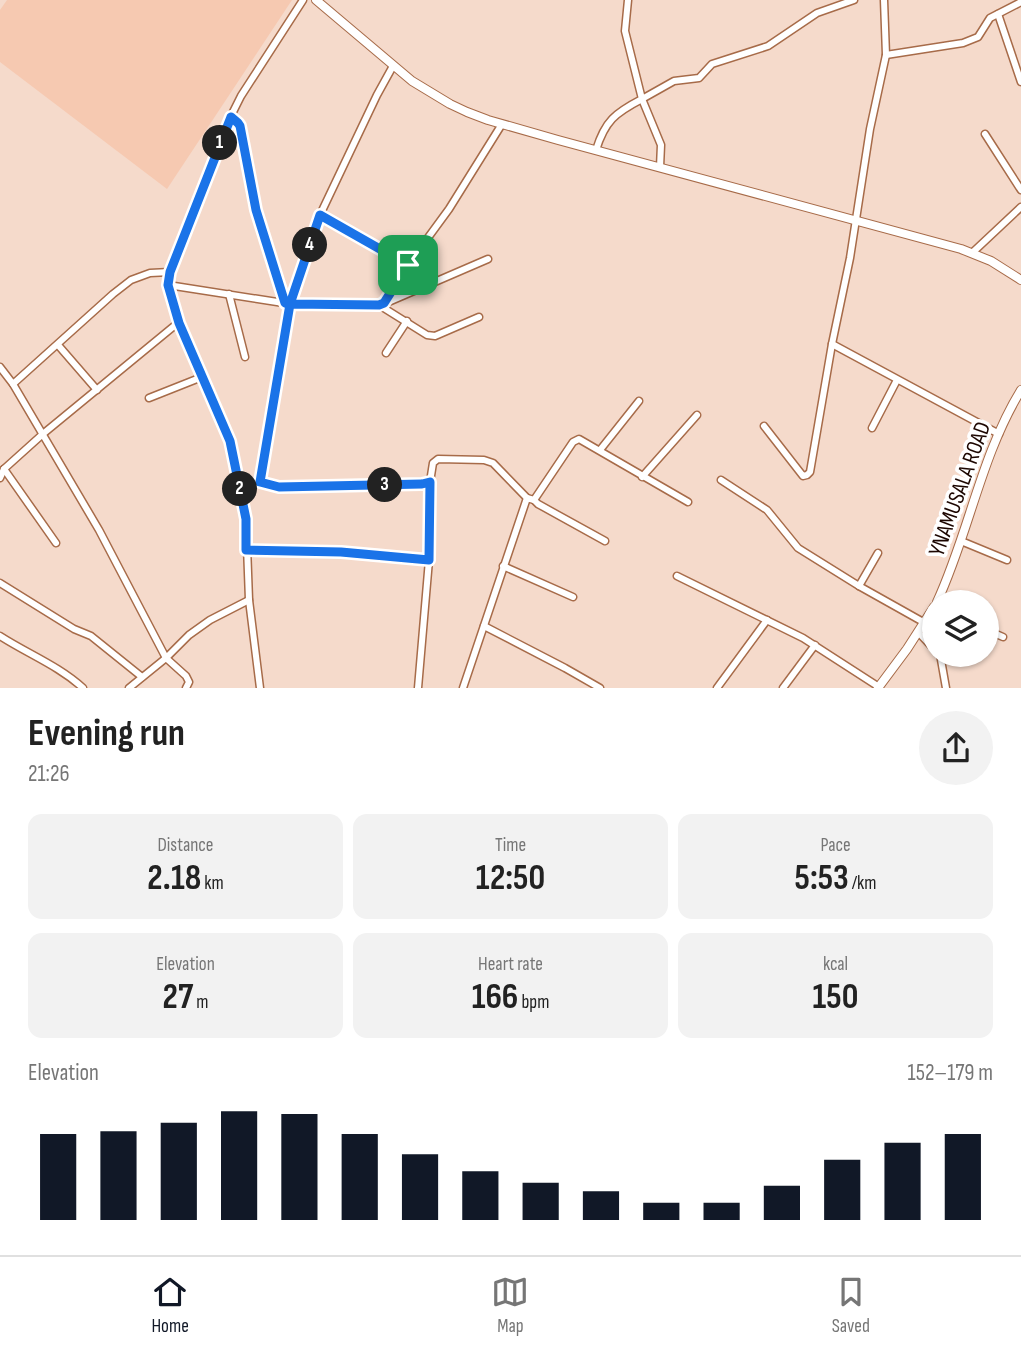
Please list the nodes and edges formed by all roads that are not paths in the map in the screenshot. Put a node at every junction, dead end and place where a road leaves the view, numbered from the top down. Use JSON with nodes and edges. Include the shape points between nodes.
{"nodes":[{"id":1,"x":303,"y":0,"type":"edge"},
{"id":2,"x":316,"y":0,"type":"edge"},
{"id":3,"x":628,"y":0,"type":"edge"},
{"id":4,"x":854,"y":0,"type":"edge"},
{"id":5,"x":884,"y":0,"type":"edge"},
{"id":6,"x":1021,"y":2,"type":"edge"},
{"id":7,"x":998,"y":14,"type":"junction"},
{"id":8,"x":886,"y":55,"type":"junction"},
{"id":9,"x":393,"y":66,"type":"junction"},
{"id":10,"x":1021,"y":82,"type":"edge"},
{"id":11,"x":642,"y":99,"type":"junction"},
{"id":12,"x":231,"y":117,"type":"junction"},
{"id":13,"x":502,"y":124,"type":"junction"},
{"id":14,"x":985,"y":134,"type":"dead end"},
{"id":15,"x":596,"y":150,"type":"junction"},
{"id":16,"x":660,"y":167,"type":"junction"},
{"id":17,"x":1021,"y":190,"type":"edge"},
{"id":18,"x":1021,"y":207,"type":"edge"},
{"id":19,"x":320,"y":215,"type":"junction"},
{"id":20,"x":855,"y":220,"type":"junction"},
{"id":21,"x":972,"y":253,"type":"junction"},
{"id":22,"x":488,"y":260,"type":"dead end"},
{"id":23,"x":408,"y":265,"type":"junction"},
{"id":24,"x":170,"y":272,"type":"junction"},
{"id":25,"x":1021,"y":280,"type":"edge"},
{"id":26,"x":168,"y":285,"type":"junction"},
{"id":27,"x":229,"y":294,"type":"junction"},
{"id":28,"x":288,"y":304,"type":"junction"},
{"id":29,"x":382,"y":304,"type":"junction"},
{"id":30,"x":479,"y":317,"type":"dead end"},
{"id":31,"x":407,"y":321,"type":"junction"},
{"id":32,"x":179,"y":323,"type":"junction"},
{"id":33,"x":832,"y":344,"type":"junction"},
{"id":34,"x":58,"y":345,"type":"junction"},
{"id":35,"x":386,"y":353,"type":"dead end"},
{"id":36,"x":245,"y":357,"type":"dead end"},
{"id":37,"x":0,"y":367,"type":"edge"},
{"id":38,"x":202,"y":377,"type":"junction"},
{"id":39,"x":897,"y":380,"type":"junction"},
{"id":40,"x":13,"y":384,"type":"junction"},
{"id":41,"x":97,"y":390,"type":"junction"},
{"id":42,"x":1021,"y":390,"type":"edge"},
{"id":43,"x":149,"y":398,"type":"dead end"},
{"id":44,"x":639,"y":401,"type":"dead end"},
{"id":45,"x":697,"y":415,"type":"dead end"},
{"id":46,"x":764,"y":426,"type":"dead end"},
{"id":47,"x":872,"y":428,"type":"dead end"},
{"id":48,"x":999,"y":433,"type":"junction"},
{"id":49,"x":43,"y":434,"type":"junction"},
{"id":50,"x":600,"y":450,"type":"junction"},
{"id":51,"x":4,"y":469,"type":"junction"},
{"id":52,"x":642,"y":477,"type":"junction"},
{"id":53,"x":0,"y":478,"type":"edge"},
{"id":54,"x":721,"y":480,"type":"dead end"},
{"id":55,"x":260,"y":482,"type":"junction"},
{"id":56,"x":430,"y":482,"type":"junction"},
{"id":57,"x":240,"y":491,"type":"junction"},
{"id":58,"x":531,"y":499,"type":"junction"},
{"id":59,"x":688,"y":502,"type":"dead end"},
{"id":60,"x":605,"y":541,"type":"dead end"},
{"id":61,"x":961,"y":541,"type":"junction"},
{"id":62,"x":56,"y":543,"type":"dead end"},
{"id":63,"x":246,"y":550,"type":"junction"},
{"id":64,"x":878,"y":553,"type":"dead end"},
{"id":65,"x":429,"y":560,"type":"junction"},
{"id":66,"x":1007,"y":560,"type":"dead end"},
{"id":67,"x":503,"y":566,"type":"junction"},
{"id":68,"x":677,"y":576,"type":"dead end"},
{"id":69,"x":0,"y":583,"type":"edge"},
{"id":70,"x":859,"y":586,"type":"junction"},
{"id":71,"x":942,"y":590,"type":"edge"},
{"id":72,"x":573,"y":597,"type":"dead end"},
{"id":73,"x":248,"y":600,"type":"junction"},
{"id":74,"x":767,"y":620,"type":"junction"},
{"id":75,"x":922,"y":621,"type":"edge"},
{"id":76,"x":484,"y":626,"type":"junction"},
{"id":77,"x":922,"y":627,"type":"edge"},
{"id":78,"x":918,"y":632,"type":"junction"},
{"id":79,"x":999,"y":635,"type":"edge"},
{"id":80,"x":0,"y":636,"type":"edge"},
{"id":81,"x":922,"y":636,"type":"edge"},
{"id":82,"x":1003,"y":637,"type":"dead end"},
{"id":83,"x":815,"y":646,"type":"junction"},
{"id":84,"x":166,"y":658,"type":"junction"},
{"id":85,"x":942,"y":667,"type":"edge"},
{"id":86,"x":142,"y":677,"type":"junction"},
{"id":87,"x":83,"y":688,"type":"edge"},
{"id":88,"x":129,"y":688,"type":"edge"},
{"id":89,"x":187,"y":688,"type":"edge"},
{"id":90,"x":260,"y":688,"type":"edge"},
{"id":91,"x":418,"y":688,"type":"edge"},
{"id":92,"x":463,"y":688,"type":"edge"},
{"id":93,"x":600,"y":688,"type":"edge"},
{"id":94,"x":718,"y":688,"type":"edge"},
{"id":95,"x":783,"y":688,"type":"edge"},
{"id":96,"x":878,"y":688,"type":"edge"},
{"id":97,"x":946,"y":688,"type":"edge"}],
"edges":[{"from":1,"to":12,"type":"street"},
{"from":2,"to":9,"type":"main road"},
{"from":3,"to":11,"type":"street","via":[[625,31]]},
{"from":4,"to":11,"type":"street","via":[[817,13],[768,46],[712,64],[699,78],[674,81]]},
{"from":5,"to":8,"type":"street"},
{"from":6,"to":7,"type":"street"},
{"from":7,"to":8,"type":"street","via":[[978,37],[963,43]]},
{"from":7,"to":10,"type":"street"},
{"from":8,"to":20,"type":"street"},
{"from":9,"to":13,"type":"main road","via":[[450,104]]},
{"from":9,"to":19,"type":"street"},
{"from":11,"to":15,"type":"street","via":[[614,116]]},
{"from":11,"to":16,"type":"street","via":[[660,145]]},
{"from":12,"to":24,"type":"street"},
{"from":12,"to":28,"type":"street","via":[[240,126],[256,210]]},
{"from":13,"to":15,"type":"main road"},
{"from":13,"to":23,"type":"street"},
{"from":14,"to":17,"type":"street"},
{"from":15,"to":16,"type":"main road"},
{"from":16,"to":20,"type":"main road"},
{"from":18,"to":21,"type":"street"},
{"from":19,"to":23,"type":"street"},
{"from":19,"to":28,"type":"street"},
{"from":20,"to":21,"type":"main road"},
{"from":20,"to":33,"type":"street"},
{"from":21,"to":25,"type":"main road"},
{"from":22,"to":29,"type":"street"},
{"from":23,"to":29,"type":"street"},
{"from":24,"to":26,"type":"street"},
{"from":24,"to":34,"type":"street","via":[[131,280]]},
{"from":26,"to":27,"type":"street"},
{"from":26,"to":32,"type":"street"},
{"from":27,"to":28,"type":"street"},
{"from":27,"to":36,"type":"street"},
{"from":28,"to":29,"type":"street"},
{"from":28,"to":55,"type":"street"},
{"from":29,"to":31,"type":"street"},
{"from":30,"to":31,"type":"street","via":[[435,336]]},
{"from":31,"to":35,"type":"street"},
{"from":32,"to":38,"type":"street"},
{"from":32,"to":41,"type":"street"},
{"from":33,"to":39,"type":"street"},
{"from":33,"to":46,"type":"street","via":[[807,475],[803,476]]},
{"from":34,"to":40,"type":"street"},
{"from":34,"to":41,"type":"street"},
{"from":37,"to":40,"type":"street"},
{"from":38,"to":43,"type":"street"},
{"from":38,"to":57,"type":"street","via":[[230,441]]},
{"from":39,"to":47,"type":"street"},
{"from":39,"to":48,"type":"street"},
{"from":40,"to":49,"type":"street"},
{"from":41,"to":49,"type":"street"},
{"from":42,"to":48,"type":"main road","name":"YNAMUSALA ROAD"},
{"from":44,"to":50,"type":"street"},
{"from":45,"to":52,"type":"street"},
{"from":48,"to":61,"type":"main road","name":"YNAMUSALA ROAD"},
{"from":49,"to":51,"type":"street"},
{"from":49,"to":84,"type":"street"},
{"from":50,"to":52,"type":"street"},
{"from":50,"to":58,"type":"street","via":[[579,439],[573,442]]},
{"from":51,"to":53,"type":"street"},
{"from":51,"to":62,"type":"street"},
{"from":52,"to":59,"type":"street"},
{"from":54,"to":70,"type":"street","via":[[767,510],[798,548]]},
{"from":55,"to":56,"type":"street","via":[[279,487]]},
{"from":55,"to":57,"type":"street"},
{"from":56,"to":58,"type":"street","via":[[438,459],[484,460]]},
{"from":56,"to":65,"type":"street"},
{"from":57,"to":63,"type":"street"},
{"from":58,"to":60,"type":"street"},
{"from":58,"to":67,"type":"street"},
{"from":61,"to":66,"type":"street"},
{"from":61,"to":71,"type":"main road","name":"YNAMUSALA ROAD"},
{"from":63,"to":65,"type":"street"},
{"from":63,"to":73,"type":"street"},
{"from":64,"to":70,"type":"street"},
{"from":65,"to":91,"type":"street"},
{"from":67,"to":72,"type":"street"},
{"from":67,"to":76,"type":"street"},
{"from":68,"to":74,"type":"street"},
{"from":69,"to":86,"type":"street","via":[[91,636]]},
{"from":70,"to":75,"type":"street"},
{"from":73,"to":84,"type":"street","via":[[210,620]]},
{"from":73,"to":90,"type":"street"},
{"from":74,"to":83,"type":"street"},
{"from":74,"to":94,"type":"street"},
{"from":76,"to":92,"type":"street"},
{"from":76,"to":93,"type":"street"},
{"from":77,"to":78,"type":"main road"},
{"from":78,"to":81,"type":"street"},
{"from":78,"to":96,"type":"main road"},
{"from":79,"to":82,"type":"street"},
{"from":80,"to":87,"type":"street"},
{"from":83,"to":95,"type":"street"},
{"from":83,"to":96,"type":"street"},
{"from":84,"to":86,"type":"street"},
{"from":84,"to":89,"type":"street","via":[[186,676]]},
{"from":85,"to":97,"type":"street"},
{"from":86,"to":88,"type":"street"}]}
